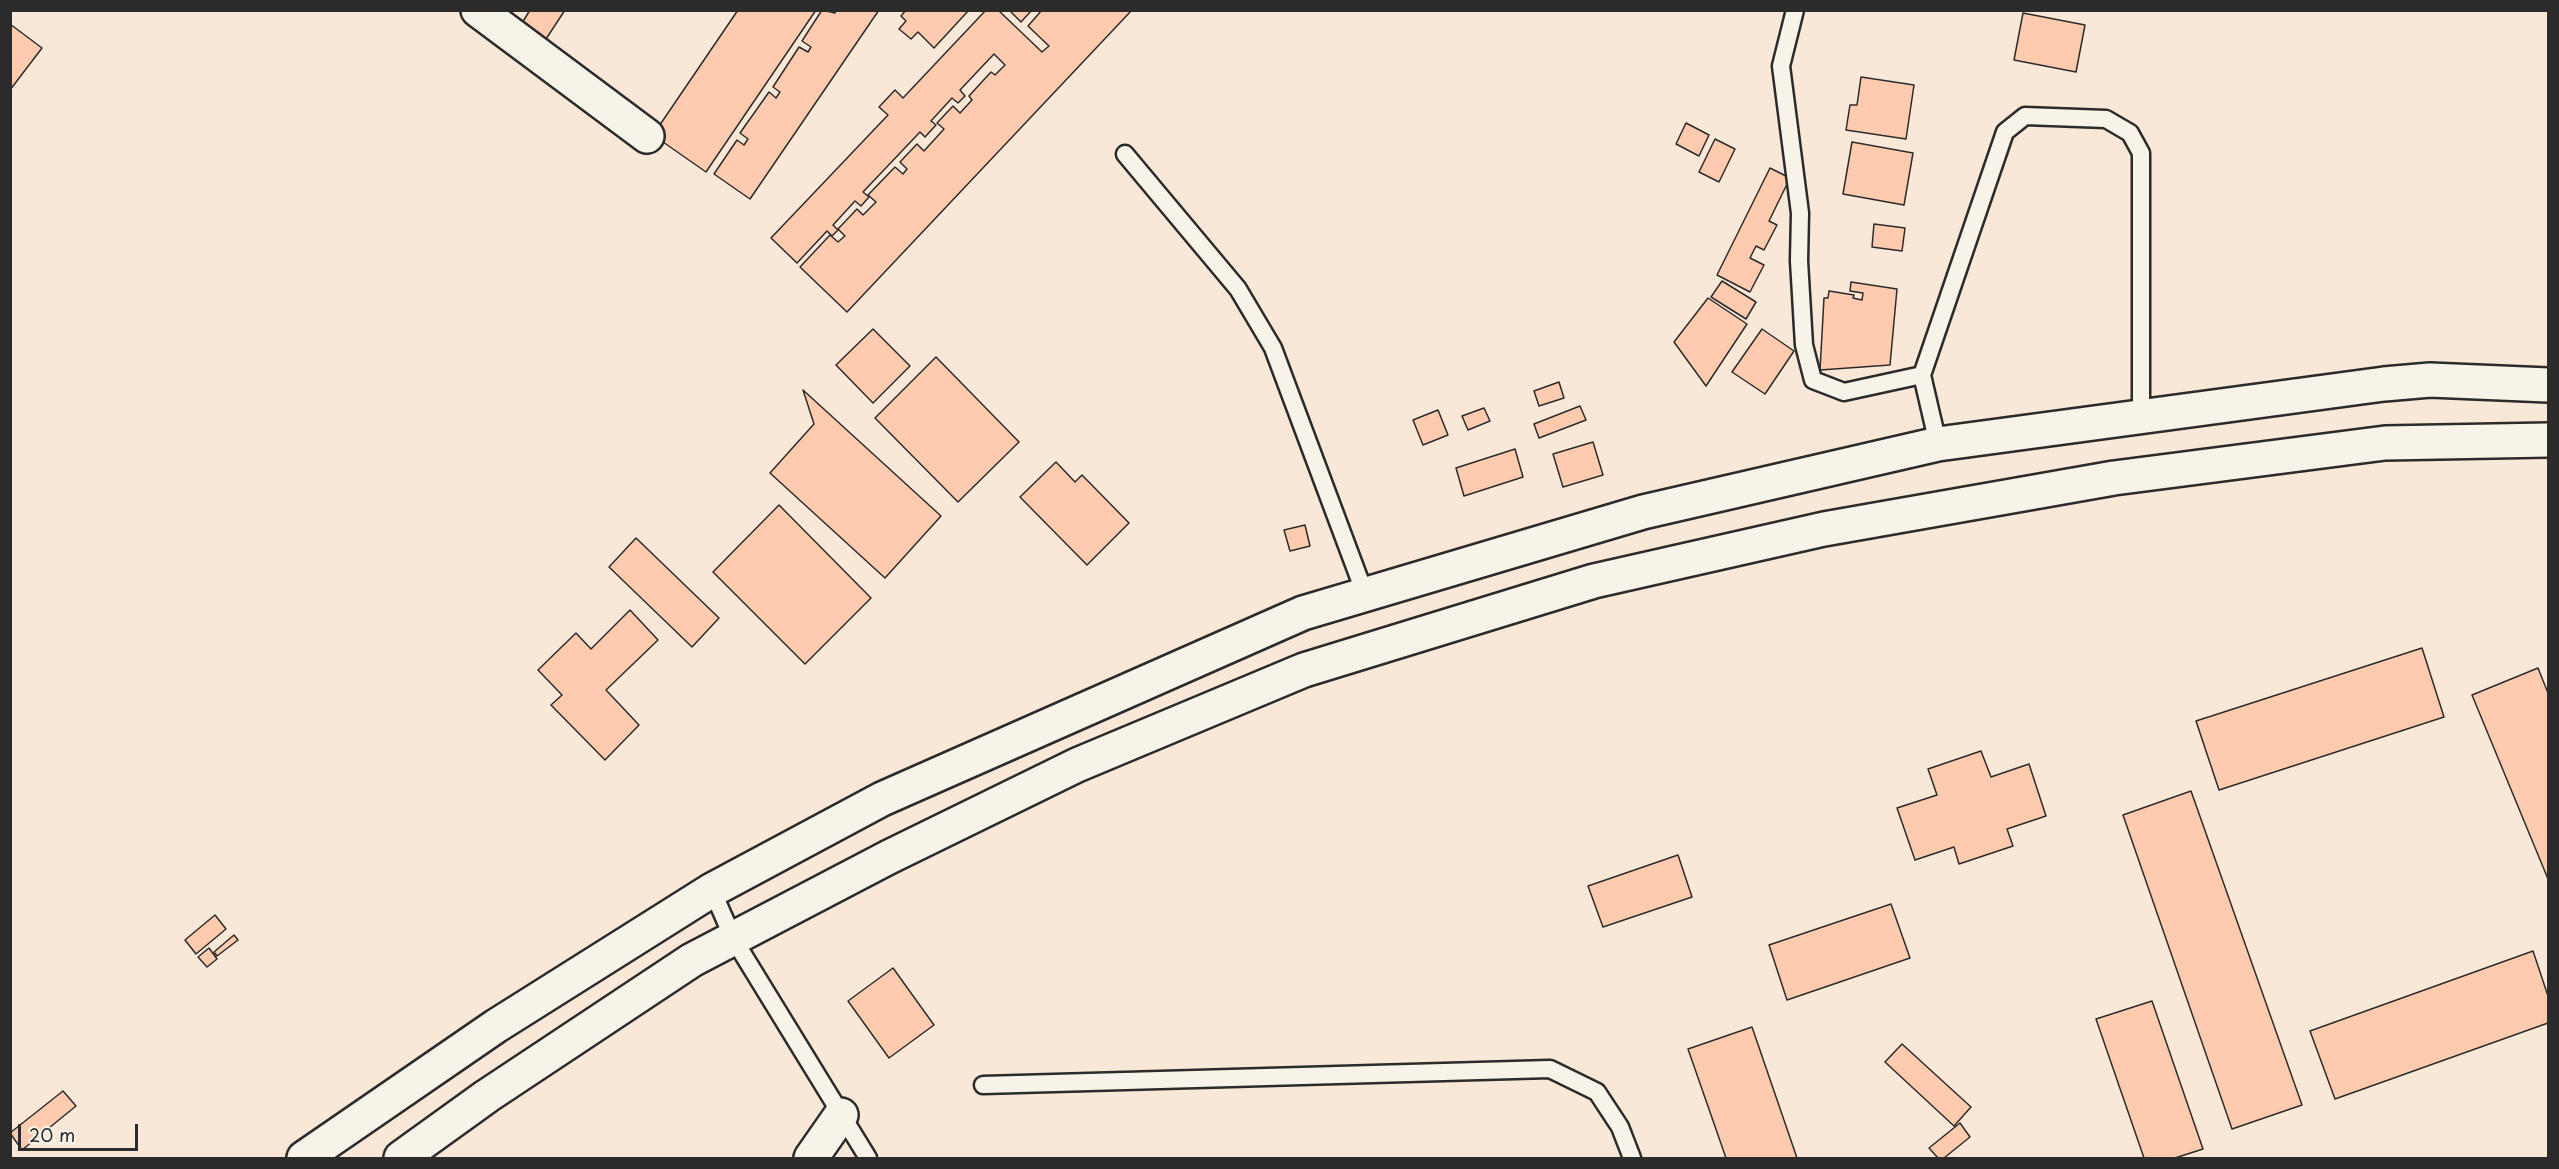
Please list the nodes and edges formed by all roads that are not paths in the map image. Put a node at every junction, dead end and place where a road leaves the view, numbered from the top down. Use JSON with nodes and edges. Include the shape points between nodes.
{"nodes":[{"id":1,"x":478,"y":10,"type":"edge"},
{"id":2,"x":1795,"y":10,"type":"edge"},
{"id":3,"x":647,"y":136,"type":"dead end"},
{"id":4,"x":1125,"y":154,"type":"dead end"},
{"id":5,"x":1922,"y":375,"type":"junction"},
{"id":6,"x":2548,"y":384,"type":"edge"},
{"id":7,"x":2140,"y":416,"type":"junction"},
{"id":8,"x":2548,"y":440,"type":"edge"},
{"id":9,"x":1938,"y":444,"type":"junction"},
{"id":10,"x":1365,"y":594,"type":"junction"},
{"id":11,"x":712,"y":890,"type":"junction"},
{"id":12,"x":733,"y":938,"type":"junction"},
{"id":13,"x":983,"y":1085,"type":"dead end"},
{"id":14,"x":841,"y":1115,"type":"junction"},
{"id":15,"x":304,"y":1158,"type":"edge"},
{"id":16,"x":401,"y":1158,"type":"edge"},
{"id":17,"x":811,"y":1158,"type":"edge"},
{"id":18,"x":829,"y":1158,"type":"edge"},
{"id":19,"x":868,"y":1158,"type":"edge"},
{"id":20,"x":1632,"y":1158,"type":"edge"}],
"edges":[{"from":1,"to":3,"type":"street"},
{"from":2,"to":5,"type":"lane","via":[[1781,66],[1800,213],[1804,345],[1813,380],[1844,392]]},
{"from":4,"to":10,"type":"lane","via":[[1238,289],[1273,348]]},
{"from":5,"to":7,"type":"lane","via":[[2005,132],[2025,116],[2106,119],[2130,133],[2141,153]]},
{"from":5,"to":9,"type":"lane"},
{"from":6,"to":7,"type":"street","via":[[2430,380]]},
{"from":7,"to":9,"type":"street"},
{"from":8,"to":12,"type":"street","via":[[2385,443],[2114,478],[1824,529],[1594,581],[1304,670],[1077,765]]},
{"from":9,"to":10,"type":"street","via":[[1643,512]]},
{"from":10,"to":11,"type":"street","via":[[1304,613],[893,794]]},
{"from":11,"to":12,"type":"lane"},
{"from":11,"to":15,"type":"street","via":[[496,1026]]},
{"from":12,"to":14,"type":"lane"},
{"from":12,"to":16,"type":"street","via":[[692,960]]},
{"from":13,"to":20,"type":"lane","via":[[1550,1069],[1597,1092],[1620,1127]]},
{"from":14,"to":17,"type":"street"},
{"from":14,"to":18,"type":"street"},
{"from":14,"to":19,"type":"lane"}]}
